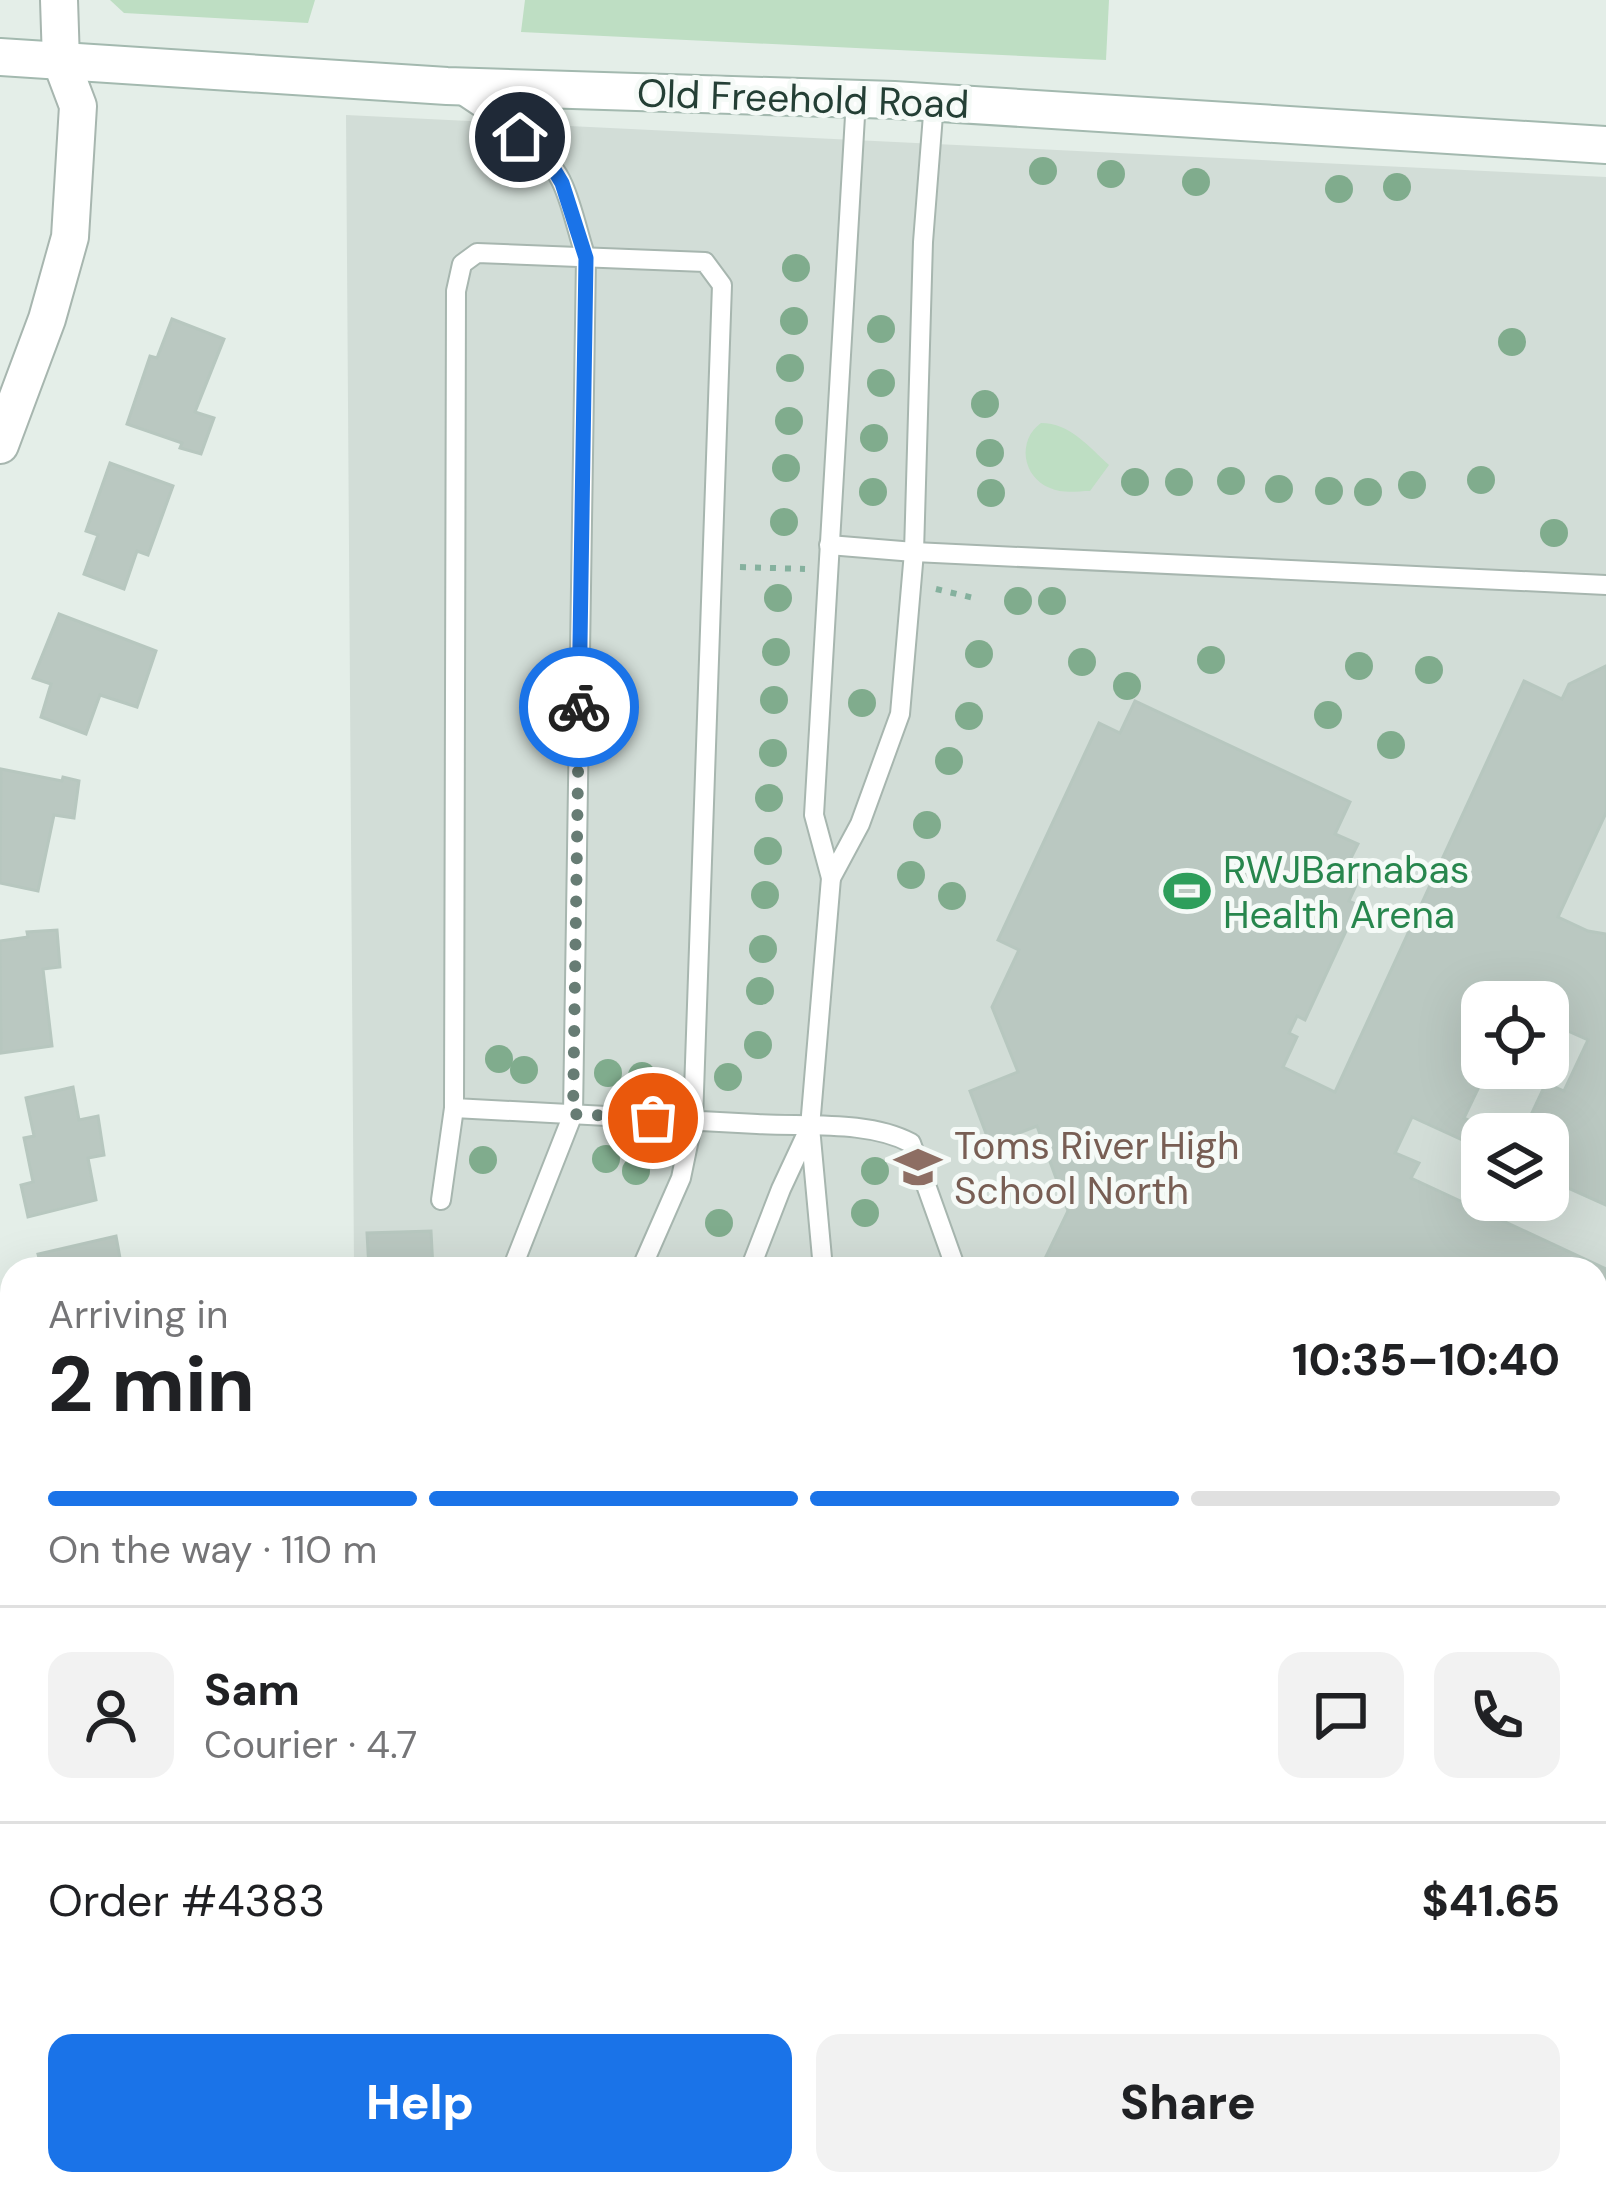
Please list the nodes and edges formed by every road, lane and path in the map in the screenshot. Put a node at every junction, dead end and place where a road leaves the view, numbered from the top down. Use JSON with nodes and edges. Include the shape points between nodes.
{"nodes":[{"id":1,"x":59,"y":0,"type":"edge"},
{"id":2,"x":0,"y":57,"type":"edge"},
{"id":3,"x":61,"y":61,"type":"junction"},
{"id":4,"x":447,"y":86,"type":"junction"},
{"id":5,"x":856,"y":99,"type":"junction"},
{"id":6,"x":934,"y":102,"type":"junction"},
{"id":7,"x":1606,"y":145,"type":"edge"},
{"id":8,"x":586,"y":258,"type":"junction"},
{"id":9,"x":0,"y":445,"type":"edge"},
{"id":10,"x":829,"y":545,"type":"junction"},
{"id":11,"x":914,"y":552,"type":"junction"},
{"id":12,"x":765,"y":568,"type":"dead end"},
{"id":13,"x":799,"y":569,"type":"dead end"},
{"id":14,"x":1606,"y":585,"type":"edge"},
{"id":15,"x":831,"y":878,"type":"junction"},
{"id":16,"x":454,"y":1108,"type":"junction"},
{"id":17,"x":573,"y":1114,"type":"junction"},
{"id":18,"x":693,"y":1120,"type":"junction"},
{"id":19,"x":810,"y":1127,"type":"junction"},
{"id":20,"x":441,"y":1200,"type":"dead end"},
{"id":21,"x":517,"y":1257,"type":"edge"},
{"id":22,"x":646,"y":1257,"type":"edge"},
{"id":23,"x":755,"y":1257,"type":"edge"},
{"id":24,"x":822,"y":1257,"type":"edge"},
{"id":25,"x":952,"y":1257,"type":"edge"}],
"edges":[{"from":1,"to":3,"type":"main road"},
{"from":2,"to":3,"type":"main road","name":"Old Freehold Road"},
{"from":3,"to":4,"type":"main road","name":"Old Freehold Road"},
{"from":3,"to":9,"type":"main road","via":[[78,106],[70,237]]},
{"from":4,"to":5,"type":"main road","name":"Old Freehold Road"},
{"from":4,"to":8,"type":"lane","via":[[550,163]]},
{"from":5,"to":6,"type":"main road","name":"Old Freehold Road"},
{"from":5,"to":10,"type":"lane"},
{"from":6,"to":7,"type":"main road","name":"Old Freehold Road"},
{"from":6,"to":11,"type":"lane"},
{"from":8,"to":16,"type":"lane","via":[[477,254],[462,264],[456,291]]},
{"from":8,"to":17,"type":"lane"},
{"from":8,"to":18,"type":"lane","via":[[705,262],[722,285]]},
{"from":10,"to":11,"type":"lane"},
{"from":10,"to":15,"type":"lane","via":[[814,815]]},
{"from":11,"to":14,"type":"lane"},
{"from":11,"to":15,"type":"lane","via":[[900,713]]},
{"from":12,"to":13,"type":"path"},
{"from":15,"to":19,"type":"lane"},
{"from":16,"to":17,"type":"lane"},
{"from":16,"to":20,"type":"lane"},
{"from":17,"to":18,"type":"lane"},
{"from":17,"to":21,"type":"lane"},
{"from":18,"to":19,"type":"lane"},
{"from":18,"to":22,"type":"lane","via":[[681,1178]]},
{"from":19,"to":23,"type":"lane"},
{"from":19,"to":24,"type":"lane"},
{"from":19,"to":25,"type":"lane","via":[[871,1129],[910,1143]]}]}
